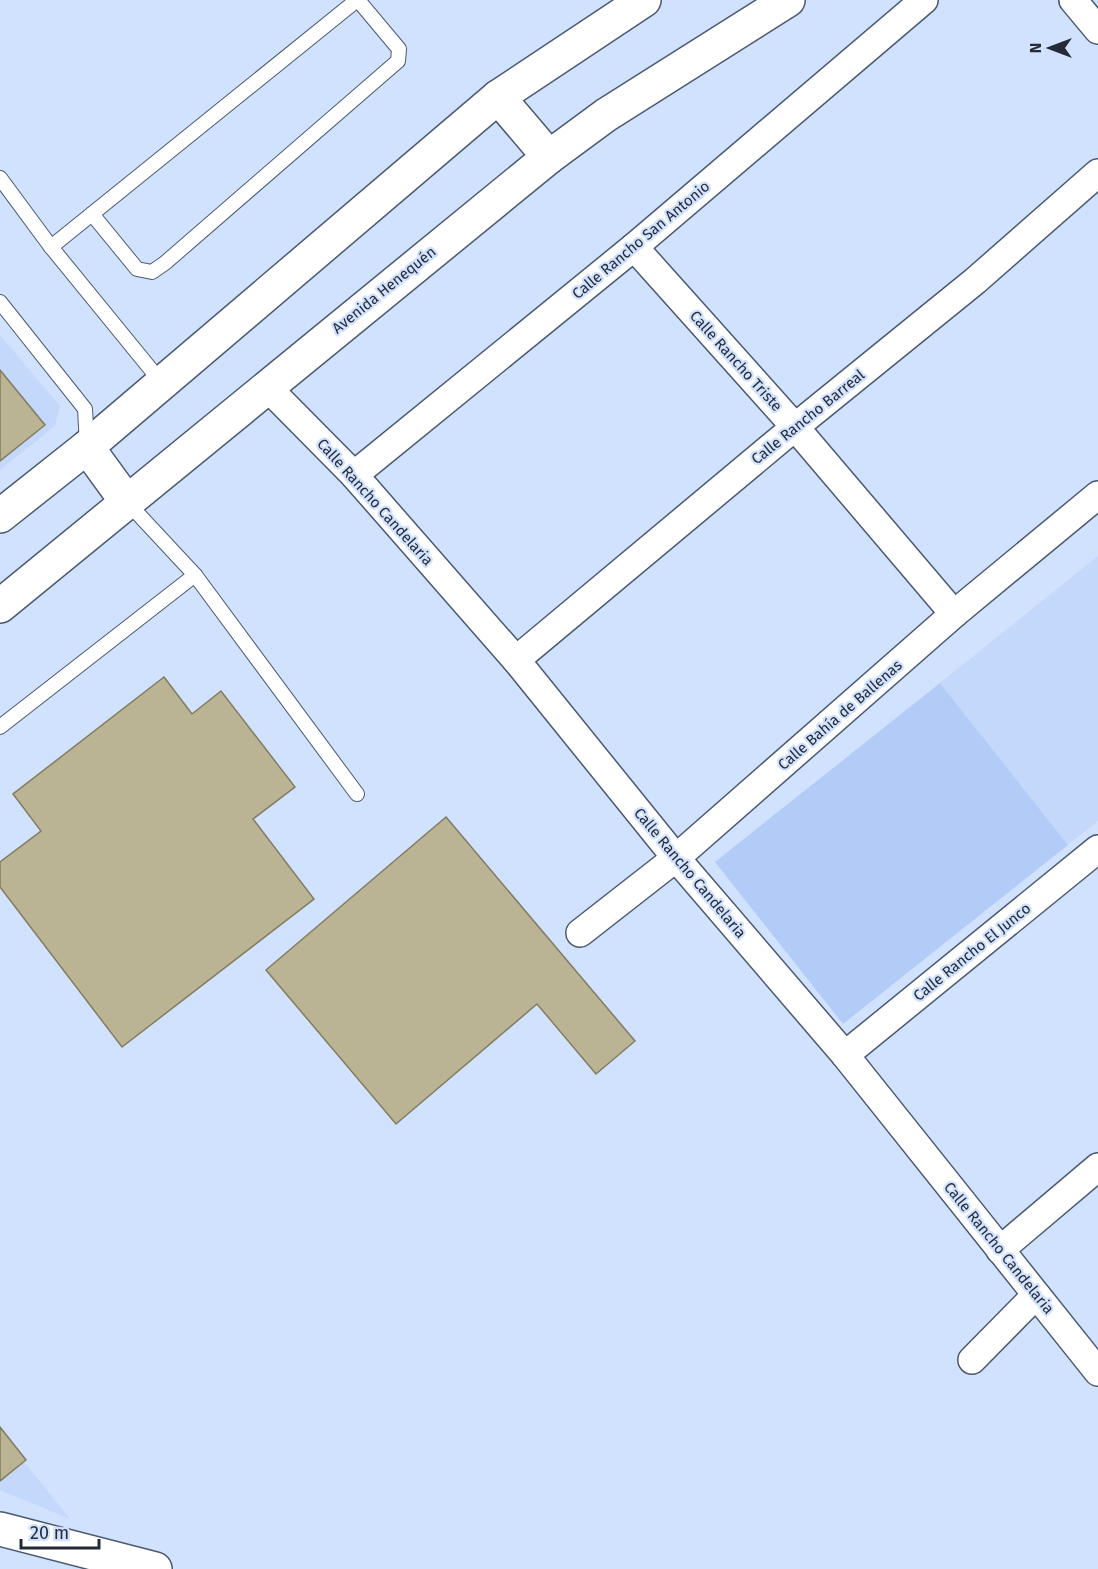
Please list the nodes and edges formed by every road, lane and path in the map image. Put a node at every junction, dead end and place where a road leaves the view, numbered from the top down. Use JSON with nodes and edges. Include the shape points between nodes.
{"nodes":[{"id":1,"x":357,"y":0,"type":"edge"},
{"id":2,"x":644,"y":0,"type":"edge"},
{"id":3,"x":788,"y":0,"type":"edge"},
{"id":4,"x":924,"y":0,"type":"edge"},
{"id":5,"x":1072,"y":0,"type":"edge"},
{"id":6,"x":1098,"y":30,"type":"edge"},
{"id":7,"x":498,"y":97,"type":"junction"},
{"id":8,"x":549,"y":157,"type":"junction"},
{"id":9,"x":1098,"y":173,"type":"edge"},
{"id":10,"x":0,"y":178,"type":"edge"},
{"id":11,"x":92,"y":214,"type":"junction"},
{"id":12,"x":51,"y":247,"type":"junction"},
{"id":13,"x":634,"y":247,"type":"junction"},
{"id":14,"x":0,"y":302,"type":"edge"},
{"id":15,"x":162,"y":383,"type":"junction"},
{"id":16,"x":267,"y":387,"type":"junction"},
{"id":17,"x":795,"y":427,"type":"junction"},
{"id":18,"x":87,"y":447,"type":"junction"},
{"id":19,"x":354,"y":476,"type":"junction"},
{"id":20,"x":1098,"y":495,"type":"edge"},
{"id":21,"x":127,"y":502,"type":"junction"},
{"id":22,"x":0,"y":516,"type":"edge"},
{"id":23,"x":195,"y":575,"type":"junction"},
{"id":24,"x":0,"y":606,"type":"edge"},
{"id":25,"x":954,"y":614,"type":"junction"},
{"id":26,"x":516,"y":660,"type":"junction"},
{"id":27,"x":0,"y":727,"type":"edge"},
{"id":28,"x":357,"y":794,"type":"dead end"},
{"id":29,"x":1098,"y":849,"type":"edge"},
{"id":30,"x":676,"y":858,"type":"junction"},
{"id":31,"x":580,"y":933,"type":"dead end"},
{"id":32,"x":845,"y":1055,"type":"junction"},
{"id":33,"x":1098,"y":1167,"type":"edge"},
{"id":34,"x":1000,"y":1250,"type":"junction"},
{"id":35,"x":1036,"y":1295,"type":"junction"},
{"id":36,"x":972,"y":1360,"type":"dead end"},
{"id":37,"x":1098,"y":1372,"type":"edge"},
{"id":38,"x":0,"y":1529,"type":"edge"},
{"id":39,"x":155,"y":1569,"type":"edge"}],
"edges":[{"from":1,"to":11,"type":"lane"},
{"from":1,"to":11,"type":"lane","via":[[399,49],[398,61],[165,263],[152,272],[137,269]]},
{"from":2,"to":7,"type":"main road"},
{"from":3,"to":8,"type":"main road","name":"Avenida Henequén","via":[[606,115]]},
{"from":4,"to":13,"type":"street","name":"Calle Rancho San Antonio"},
{"from":5,"to":6,"type":"street"},
{"from":7,"to":8,"type":"main road"},
{"from":7,"to":15,"type":"main road"},
{"from":8,"to":16,"type":"main road","name":"Avenida Henequén"},
{"from":9,"to":17,"type":"street","name":"Calle Rancho Barreal","via":[[975,281]]},
{"from":10,"to":12,"type":"lane"},
{"from":11,"to":12,"type":"lane"},
{"from":12,"to":15,"type":"lane"},
{"from":13,"to":17,"type":"street","name":"Calle Rancho Triste"},
{"from":13,"to":19,"type":"street","name":"Calle Rancho San Antonio"},
{"from":14,"to":18,"type":"lane","via":[[84,409]]},
{"from":15,"to":18,"type":"main road"},
{"from":16,"to":19,"type":"street","name":"Calle Rancho Candelaria"},
{"from":16,"to":21,"type":"main road","name":"Avenida Henequén"},
{"from":17,"to":25,"type":"street","name":"Calle Rancho Triste"},
{"from":17,"to":26,"type":"street","name":"Calle Rancho Barreal"},
{"from":18,"to":21,"type":"main road"},
{"from":18,"to":22,"type":"main road"},
{"from":19,"to":26,"type":"street","name":"Calle Rancho Candelaria"},
{"from":20,"to":25,"type":"street","name":"Calle Bahía de Ballenas"},
{"from":21,"to":23,"type":"lane"},
{"from":21,"to":24,"type":"main road","name":"Avenida Henequén"},
{"from":23,"to":27,"type":"lane"},
{"from":23,"to":28,"type":"lane"},
{"from":25,"to":30,"type":"street","name":"Calle Bahía de Ballenas"},
{"from":26,"to":30,"type":"street","name":"Calle Rancho Candelaria"},
{"from":29,"to":32,"type":"street","name":"Calle Rancho El Junco"},
{"from":30,"to":31,"type":"street","name":"Calle Bahía de Ballenas"},
{"from":30,"to":32,"type":"street","name":"Calle Rancho Candelaria"},
{"from":32,"to":34,"type":"street","name":"Calle Rancho Candelaria"},
{"from":33,"to":34,"type":"street"},
{"from":34,"to":35,"type":"street","name":"Calle Rancho Candelaria"},
{"from":35,"to":36,"type":"street"},
{"from":35,"to":37,"type":"street","name":"Calle Rancho Candelaria"},
{"from":38,"to":39,"type":"main road"}]}
